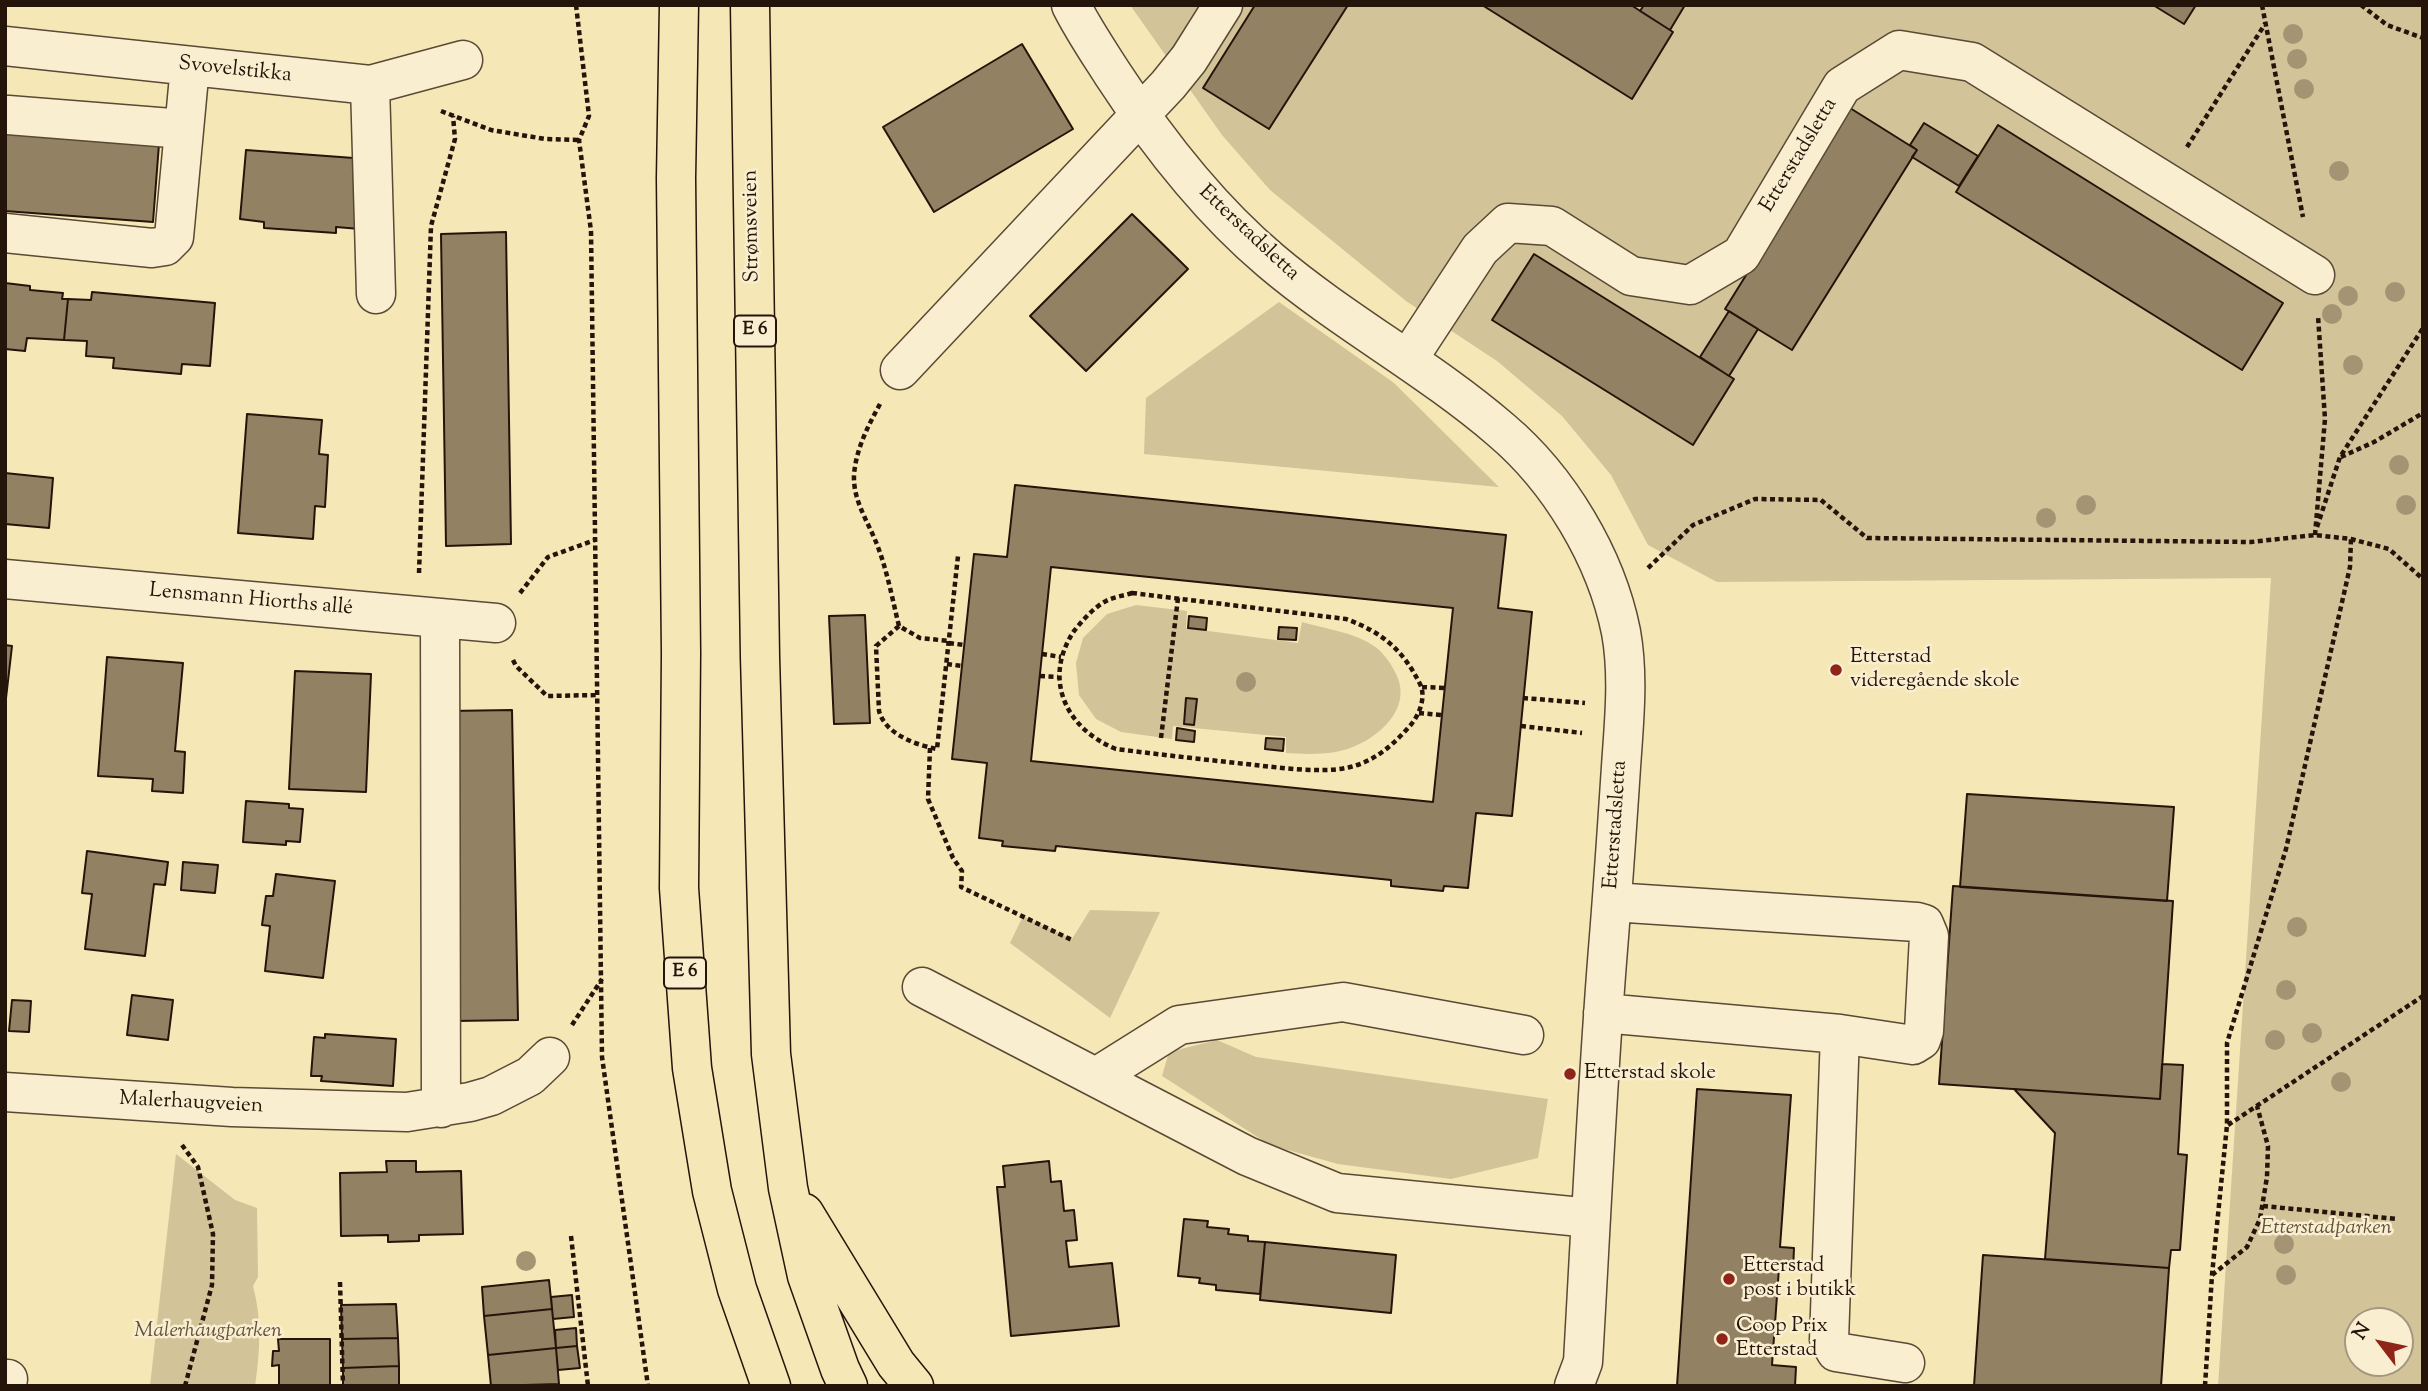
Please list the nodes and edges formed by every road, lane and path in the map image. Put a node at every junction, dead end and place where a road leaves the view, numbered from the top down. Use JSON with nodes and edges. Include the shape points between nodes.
{"nodes":[{"id":1,"x":576,"y":5,"type":"edge"},
{"id":2,"x":679,"y":5,"type":"edge"},
{"id":3,"x":750,"y":5,"type":"edge"},
{"id":4,"x":1071,"y":5,"type":"edge"},
{"id":5,"x":1223,"y":5,"type":"edge"},
{"id":6,"x":2361,"y":5,"type":"edge"},
{"id":7,"x":2265,"y":24,"type":"dead end"},
{"id":8,"x":2423,"y":37,"type":"edge"},
{"id":9,"x":5,"y":46,"type":"edge"},
{"id":10,"x":463,"y":60,"type":"dead end"},
{"id":11,"x":190,"y":66,"type":"junction"},
{"id":12,"x":370,"y":85,"type":"junction"},
{"id":13,"x":429,"y":107,"type":"dead end"},
{"id":14,"x":9,"y":115,"type":"dead end"},
{"id":15,"x":453,"y":116,"type":"junction"},
{"id":16,"x":1140,"y":116,"type":"junction"},
{"id":17,"x":184,"y":129,"type":"junction"},
{"id":18,"x":579,"y":140,"type":"junction"},
{"id":19,"x":2164,"y":183,"type":"junction"},
{"id":20,"x":5,"y":233,"type":"edge"},
{"id":21,"x":2315,"y":275,"type":"dead end"},
{"id":22,"x":376,"y":294,"type":"dead end"},
{"id":23,"x":2423,"y":328,"type":"edge"},
{"id":24,"x":1408,"y":359,"type":"junction"},
{"id":25,"x":900,"y":370,"type":"joint"},
{"id":26,"x":2423,"y":413,"type":"edge"},
{"id":27,"x":2340,"y":457,"type":"junction"},
{"id":28,"x":2315,"y":534,"type":"junction"},
{"id":29,"x":2351,"y":538,"type":"junction"},
{"id":30,"x":958,"y":556,"type":"dead end"},
{"id":31,"x":1648,"y":568,"type":"dead end"},
{"id":32,"x":5,"y":579,"type":"edge"},
{"id":33,"x":2423,"y":579,"type":"edge"},
{"id":34,"x":1178,"y":598,"type":"junction"},
{"id":35,"x":429,"y":617,"type":"junction"},
{"id":36,"x":496,"y":623,"type":"dead end"},
{"id":37,"x":899,"y":626,"type":"junction"},
{"id":38,"x":949,"y":642,"type":"junction"},
{"id":39,"x":964,"y":645,"type":"dead end"},
{"id":40,"x":1042,"y":654,"type":"dead end"},
{"id":41,"x":1061,"y":657,"type":"junction"},
{"id":42,"x":947,"y":664,"type":"junction"},
{"id":43,"x":962,"y":666,"type":"dead end"},
{"id":44,"x":1040,"y":676,"type":"dead end"},
{"id":45,"x":1058,"y":677,"type":"junction"},
{"id":46,"x":1422,"y":687,"type":"junction"},
{"id":47,"x":1445,"y":688,"type":"dead end"},
{"id":48,"x":1523,"y":698,"type":"dead end"},
{"id":49,"x":1587,"y":703,"type":"dead end"},
{"id":50,"x":1419,"y":713,"type":"junction"},
{"id":51,"x":1442,"y":715,"type":"dead end"},
{"id":52,"x":1521,"y":726,"type":"dead end"},
{"id":53,"x":1586,"y":733,"type":"dead end"},
{"id":54,"x":1161,"y":737,"type":"dead end"},
{"id":55,"x":930,"y":748,"type":"junction"},
{"id":56,"x":1612,"y":902,"type":"junction"},
{"id":57,"x":1072,"y":940,"type":"dead end"},
{"id":58,"x":602,"y":978,"type":"junction"},
{"id":59,"x":922,"y":987,"type":"dead end"},
{"id":60,"x":2423,"y":996,"type":"edge"},
{"id":61,"x":1603,"y":1013,"type":"junction"},
{"id":62,"x":1840,"y":1034,"type":"junction"},
{"id":63,"x":1524,"y":1035,"type":"dead end"},
{"id":64,"x":550,"y":1057,"type":"joint"},
{"id":65,"x":1096,"y":1077,"type":"junction"},
{"id":66,"x":5,"y":1092,"type":"edge"},
{"id":67,"x":2257,"y":1106,"type":"junction"},
{"id":68,"x":441,"y":1108,"type":"junction"},
{"id":69,"x":2227,"y":1125,"type":"junction"},
{"id":70,"x":176,"y":1138,"type":"dead end"},
{"id":71,"x":788,"y":1188,"type":"junction"},
{"id":72,"x":2263,"y":1206,"type":"junction"},
{"id":73,"x":1591,"y":1218,"type":"junction"},
{"id":74,"x":2397,"y":1219,"type":"dead end"},
{"id":75,"x":571,"y":1236,"type":"dead end"},
{"id":76,"x":2212,"y":1275,"type":"junction"},
{"id":77,"x":340,"y":1282,"type":"dead end"},
{"id":78,"x":737,"y":1289,"type":"junction"},
{"id":79,"x":1905,"y":1363,"type":"dead end"},
{"id":80,"x":1579,"y":1381,"type":"edge"},
{"id":81,"x":185,"y":1386,"type":"edge"},
{"id":82,"x":342,"y":1386,"type":"edge"},
{"id":83,"x":588,"y":1386,"type":"edge"},
{"id":84,"x":648,"y":1386,"type":"edge"},
{"id":85,"x":748,"y":1386,"type":"edge"},
{"id":86,"x":771,"y":1386,"type":"edge"},
{"id":87,"x":848,"y":1386,"type":"edge"},
{"id":88,"x":914,"y":1386,"type":"edge"},
{"id":89,"x":2206,"y":1386,"type":"edge"}],
"edges":[{"from":1,"to":18,"type":"path","via":[[589,116]]},
{"from":2,"to":78,"type":"highway","number":"E 6","via":[[679,888],[692,1068],[712,1191]]},
{"from":3,"to":71,"type":"highway","name":"Strømsveien","number":"E 6","via":[[771,1054]]},
{"from":4,"to":16,"type":"street","name":"Etterstadsletta"},
{"from":5,"to":16,"type":"street","via":[[1189,59]]},
{"from":6,"to":8,"type":"path","via":[[2387,25]]},
{"from":7,"to":19,"type":"path"},
{"from":9,"to":11,"type":"street","name":"Svovelstikka"},
{"from":10,"to":12,"type":"street","name":"Svovelstikka"},
{"from":11,"to":12,"type":"street","name":"Svovelstikka"},
{"from":11,"to":17,"type":"street"},
{"from":12,"to":22,"type":"street"},
{"from":13,"to":15,"type":"path"},
{"from":14,"to":17,"type":"street"},
{"from":15,"to":18,"type":"path","via":[[491,130]]},
{"from":15,"to":35,"type":"path","via":[[455,139],[431,226]]},
{"from":16,"to":24,"type":"street","name":"Etterstadsletta","via":[[1221,213],[1271,261]]},
{"from":16,"to":25,"type":"street"},
{"from":17,"to":20,"type":"street","via":[[174,237],[165,246]]},
{"from":18,"to":58,"type":"path","via":[[591,231]]},
{"from":19,"to":21,"type":"street","name":"Etterstadsletta"},
{"from":19,"to":24,"type":"street","name":"Etterstadsletta","via":[[1972,62],[1899,50],[1842,86],[1741,255],[1690,285],[1631,276],[1552,226],[1508,223],[1480,249]]},
{"from":23,"to":27,"type":"path"},
{"from":24,"to":56,"type":"street","name":"Etterstadsletta","via":[[1534,460],[1586,537],[1608,589],[1625,670]]},
{"from":25,"to":37,"type":"path","via":[[866,430],[854,475],[864,521],[886,572]]},
{"from":26,"to":27,"type":"path"},
{"from":27,"to":28,"type":"path"},
{"from":28,"to":29,"type":"path"},
{"from":28,"to":31,"type":"path","via":[[2251,542],[1867,538],[1821,500],[1755,499],[1693,525]]},
{"from":29,"to":33,"type":"path","via":[[2389,549]]},
{"from":29,"to":69,"type":"path","via":[[2350,567],[2286,849],[2227,1043]]},
{"from":30,"to":38,"type":"path"},
{"from":32,"to":35,"type":"street","name":"Lensmann Hiorths allé"},
{"from":34,"to":41,"type":"path","via":[[1132,593],[1105,601],[1084,618]]},
{"from":34,"to":46,"type":"path","via":[[1346,619],[1366,626],[1393,644]]},
{"from":34,"to":54,"type":"path"},
{"from":35,"to":36,"type":"street","name":"Lensmann Hiorths allé"},
{"from":35,"to":68,"type":"street"},
{"from":37,"to":38,"type":"path","via":[[920,638]]},
{"from":37,"to":55,"type":"path","via":[[876,646],[879,711],[882,722],[914,744]]},
{"from":38,"to":39,"type":"path"},
{"from":38,"to":42,"type":"path"},
{"from":40,"to":41,"type":"path"},
{"from":41,"to":45,"type":"path"},
{"from":42,"to":43,"type":"path"},
{"from":42,"to":55,"type":"path","via":[[937,749]]},
{"from":44,"to":45,"type":"path"},
{"from":45,"to":50,"type":"path","via":[[1065,705],[1078,723],[1101,743],[1116,749],[1291,769],[1345,768],[1370,760],[1393,745]]},
{"from":46,"to":47,"type":"path"},
{"from":46,"to":50,"type":"path"},
{"from":48,"to":49,"type":"path"},
{"from":50,"to":51,"type":"path"},
{"from":52,"to":53,"type":"path"},
{"from":55,"to":57,"type":"path","via":[[928,799],[962,871],[961,887]]},
{"from":56,"to":61,"type":"street","name":"Etterstadsletta"},
{"from":56,"to":62,"type":"street","via":[[1924,925],[1929,936],[1921,1040],[1913,1045]]},
{"from":58,"to":64,"type":"path"},
{"from":58,"to":84,"type":"path","via":[[602,1057]]},
{"from":59,"to":65,"type":"street"},
{"from":60,"to":67,"type":"path"},
{"from":61,"to":62,"type":"street"},
{"from":61,"to":73,"type":"street","name":"Etterstadsletta"},
{"from":62,"to":79,"type":"street","via":[[1829,1340],[1836,1352]]},
{"from":63,"to":65,"type":"street","via":[[1343,1002],[1179,1025]]},
{"from":64,"to":68,"type":"street","name":"Malerhaugveien","via":[[514,1086]]},
{"from":65,"to":73,"type":"street","via":[[1247,1156],[1337,1193]]},
{"from":66,"to":68,"type":"street","name":"Malerhaugveien","via":[[232,1107],[407,1112]]},
{"from":67,"to":69,"type":"path"},
{"from":67,"to":72,"type":"path","via":[[2268,1146]]},
{"from":69,"to":76,"type":"path"},
{"from":70,"to":81,"type":"path","via":[[198,1167],[213,1234],[212,1285]]},
{"from":71,"to":87,"type":"highway","number":"E 6","via":[[807,1276]]},
{"from":71,"to":88,"type":"highway"},
{"from":72,"to":74,"type":"path"},
{"from":72,"to":76,"type":"path","via":[[2247,1247]]},
{"from":73,"to":80,"type":"street","name":"Etterstadsletta"},
{"from":75,"to":83,"type":"path"},
{"from":76,"to":89,"type":"path"},
{"from":77,"to":82,"type":"path"},
{"from":78,"to":85,"type":"highway","number":"E 6"},
{"from":78,"to":86,"type":"highway","number":"E 6"}]}
